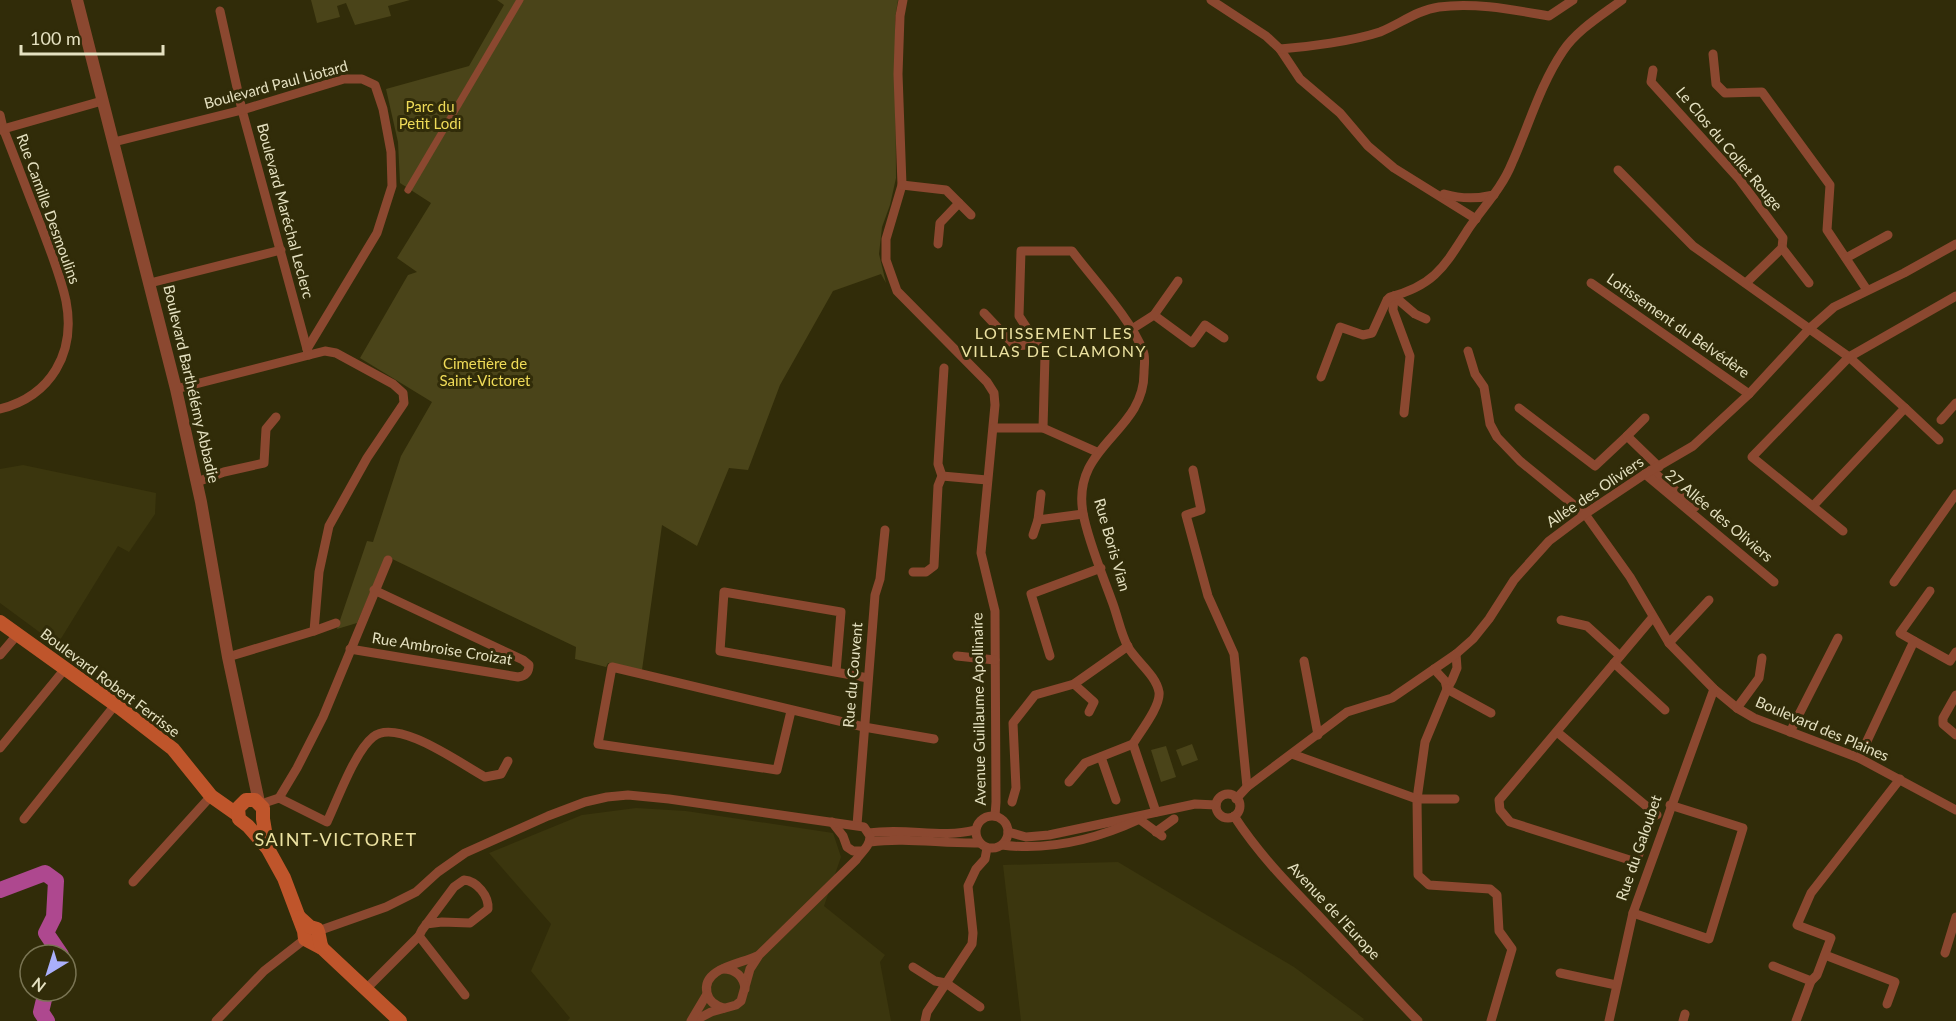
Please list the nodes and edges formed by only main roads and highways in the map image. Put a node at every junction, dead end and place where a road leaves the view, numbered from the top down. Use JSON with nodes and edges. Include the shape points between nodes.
{"nodes":[{"id":1,"x":0,"y":622,"type":"edge"},
{"id":2,"x":249,"y":805,"type":"junction"},
{"id":3,"x":263,"y":819,"type":"junction"},
{"id":4,"x":249,"y":826,"type":"junction"},
{"id":5,"x":268,"y":849,"type":"junction"},
{"id":6,"x":393,"y":1018,"type":"edge"}],
"edges":[{"from":1,"to":2,"type":"main road","name":"Boulevard Robert Ferrisse","via":[[173,749],[216,799]]},
{"from":2,"to":3,"type":"main road","via":[[264,812]]},
{"from":2,"to":4,"type":"main road","via":[[241,822]]},
{"from":3,"to":4,"type":"main road"},
{"from":3,"to":5,"type":"main road"},
{"from":4,"to":5,"type":"main road"},
{"from":5,"to":6,"type":"main road","via":[[299,917],[313,937]]}]}
